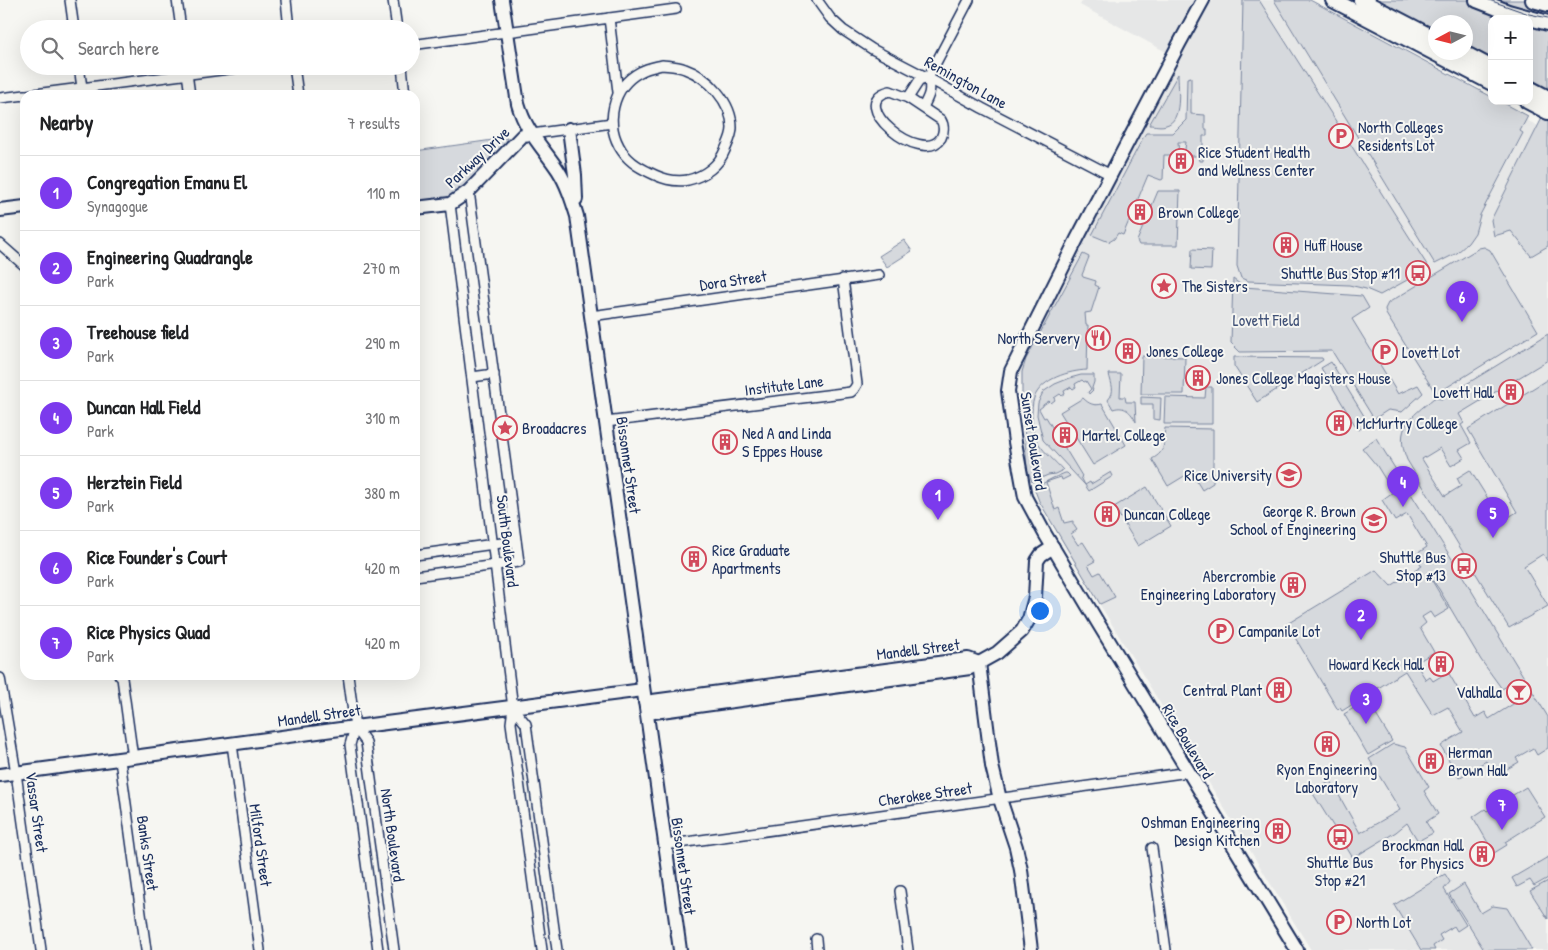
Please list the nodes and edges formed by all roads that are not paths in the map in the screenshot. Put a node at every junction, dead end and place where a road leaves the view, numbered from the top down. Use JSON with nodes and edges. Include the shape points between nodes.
{"nodes":[{"id":1,"x":70,"y":0,"type":"edge"},
{"id":2,"x":177,"y":0,"type":"edge"},
{"id":3,"x":286,"y":0,"type":"edge"},
{"id":4,"x":393,"y":0,"type":"edge"},
{"id":5,"x":502,"y":0,"type":"edge"},
{"id":6,"x":818,"y":0,"type":"edge"},
{"id":7,"x":970,"y":0,"type":"edge"},
{"id":8,"x":1203,"y":0,"type":"edge"},
{"id":9,"x":1333,"y":0,"type":"edge"},
{"id":10,"x":1361,"y":0,"type":"edge"},
{"id":11,"x":1477,"y":0,"type":"edge"},
{"id":12,"x":1533,"y":0,"type":"edge"},
{"id":13,"x":1548,"y":4,"type":"edge"},
{"id":14,"x":676,"y":10,"type":"dead end"},
{"id":15,"x":609,"y":18,"type":"junction"},
{"id":16,"x":73,"y":20,"type":"edge"},
{"id":17,"x":180,"y":20,"type":"edge"},
{"id":18,"x":288,"y":20,"type":"edge"},
{"id":19,"x":396,"y":20,"type":"edge"},
{"id":20,"x":1548,"y":23,"type":"edge"},
{"id":21,"x":507,"y":32,"type":"junction"},
{"id":22,"x":1428,"y":35,"type":"edge"},
{"id":23,"x":420,"y":44,"type":"edge"},
{"id":24,"x":1473,"y":58,"type":"edge"},
{"id":25,"x":1488,"y":66,"type":"edge"},
{"id":26,"x":80,"y":75,"type":"edge"},
{"id":27,"x":162,"y":75,"type":"edge"},
{"id":28,"x":187,"y":75,"type":"edge"},
{"id":29,"x":295,"y":75,"type":"edge"},
{"id":30,"x":403,"y":75,"type":"edge"},
{"id":31,"x":928,"y":78,"type":"junction"},
{"id":32,"x":1488,"y":81,"type":"edge"},
{"id":33,"x":82,"y":90,"type":"edge"},
{"id":34,"x":91,"y":90,"type":"edge"},
{"id":35,"x":189,"y":90,"type":"edge"},
{"id":36,"x":297,"y":90,"type":"edge"},
{"id":37,"x":404,"y":90,"type":"edge"},
{"id":38,"x":1533,"y":90,"type":"edge"},
{"id":39,"x":618,"y":92,"type":"junction"},
{"id":40,"x":20,"y":96,"type":"edge"},
{"id":41,"x":0,"y":98,"type":"edge"},
{"id":42,"x":908,"y":98,"type":"junction"},
{"id":43,"x":1548,"y":98,"type":"edge"},
{"id":44,"x":1533,"y":104,"type":"edge"},
{"id":45,"x":923,"y":107,"type":"junction"},
{"id":46,"x":1548,"y":112,"type":"edge"},
{"id":47,"x":612,"y":123,"type":"junction"},
{"id":48,"x":569,"y":129,"type":"junction"},
{"id":49,"x":532,"y":134,"type":"junction"},
{"id":50,"x":1111,"y":174,"type":"junction"},
{"id":51,"x":469,"y":191,"type":"junction"},
{"id":52,"x":450,"y":204,"type":"junction"},
{"id":53,"x":420,"y":207,"type":"edge"},
{"id":54,"x":20,"y":208,"type":"edge"},
{"id":55,"x":0,"y":210,"type":"edge"},
{"id":56,"x":577,"y":216,"type":"junction"},
{"id":57,"x":0,"y":244,"type":"edge"},
{"id":58,"x":20,"y":262,"type":"edge"},
{"id":59,"x":879,"y":275,"type":"dead end"},
{"id":60,"x":843,"y":279,"type":"junction"},
{"id":61,"x":592,"y":316,"type":"junction"},
{"id":62,"x":494,"y":374,"type":"junction"},
{"id":63,"x":472,"y":377,"type":"junction"},
{"id":64,"x":606,"y":422,"type":"junction"},
{"id":65,"x":516,"y":541,"type":"junction"},
{"id":66,"x":494,"y":544,"type":"junction"},
{"id":67,"x":1053,"y":548,"type":"junction"},
{"id":68,"x":420,"y":554,"type":"edge"},
{"id":69,"x":496,"y":565,"type":"junction"},
{"id":70,"x":420,"y":575,"type":"edge"},
{"id":71,"x":979,"y":663,"type":"junction"},
{"id":72,"x":0,"y":678,"type":"edge"},
{"id":73,"x":122,"y":680,"type":"edge"},
{"id":74,"x":349,"y":680,"type":"edge"},
{"id":75,"x":645,"y":702,"type":"junction"},
{"id":76,"x":514,"y":708,"type":"junction"},
{"id":77,"x":356,"y":727,"type":"junction"},
{"id":78,"x":232,"y":744,"type":"junction"},
{"id":79,"x":126,"y":759,"type":"junction"},
{"id":80,"x":1189,"y":772,"type":"junction"},
{"id":81,"x":16,"y":773,"type":"junction"},
{"id":82,"x":0,"y":775,"type":"edge"},
{"id":83,"x":1000,"y":799,"type":"junction"},
{"id":84,"x":665,"y":845,"type":"junction"},
{"id":85,"x":1152,"y":848,"type":"dead end"},
{"id":86,"x":900,"y":891,"type":"dead end"},
{"id":87,"x":816,"y":939,"type":"dead end"},
{"id":88,"x":41,"y":950,"type":"edge"},
{"id":89,"x":146,"y":950,"type":"edge"},
{"id":90,"x":260,"y":950,"type":"edge"},
{"id":91,"x":378,"y":950,"type":"edge"},
{"id":92,"x":394,"y":950,"type":"edge"},
{"id":93,"x":542,"y":950,"type":"edge"},
{"id":94,"x":557,"y":950,"type":"edge"},
{"id":95,"x":680,"y":950,"type":"edge"},
{"id":96,"x":817,"y":950,"type":"edge"},
{"id":97,"x":908,"y":950,"type":"edge"},
{"id":98,"x":1031,"y":950,"type":"edge"},
{"id":99,"x":1166,"y":950,"type":"edge"},
{"id":100,"x":1297,"y":950,"type":"edge"}],
"edges":[{"from":1,"to":16,"type":"street"},
{"from":2,"to":17,"type":"street"},
{"from":3,"to":18,"type":"street"},
{"from":4,"to":19,"type":"street"},
{"from":5,"to":21,"type":"main road","name":"Bissonnet Street"},
{"from":6,"to":31,"type":"street","name":"Remington Lane","via":[[830,18],[856,40]]},
{"from":7,"to":31,"type":"street"},
{"from":8,"to":50,"type":"main road","name":"Sunset Boulevard"},
{"from":9,"to":32,"type":"main road"},
{"from":10,"to":22,"type":"main road"},
{"from":11,"to":20,"type":"main road"},
{"from":12,"to":13,"type":"main road"},
{"from":14,"to":15,"type":"street"},
{"from":15,"to":21,"type":"street"},
{"from":15,"to":39,"type":"street"},
{"from":21,"to":23,"type":"street"},
{"from":21,"to":49,"type":"main road","name":"Bissonnet Street","via":[[518,104]]},
{"from":24,"to":25,"type":"main road"},
{"from":26,"to":33,"type":"street"},
{"from":27,"to":34,"type":"street"},
{"from":28,"to":35,"type":"street"},
{"from":29,"to":36,"type":"street"},
{"from":30,"to":37,"type":"street"},
{"from":31,"to":42,"type":"street","via":[[919,81]]},
{"from":31,"to":45,"type":"street","via":[[930,95]]},
{"from":31,"to":50,"type":"street","name":"Remington Lane"},
{"from":38,"to":43,"type":"main road"},
{"from":39,"to":47,"type":"street"},
{"from":39,"to":47,"type":"street","via":[[635,74],[650,67],[686,69],[716,90],[728,110],[732,130],[724,154],[711,169],[695,178],[667,180],[637,166],[627,157],[621,150]]},
{"from":40,"to":41,"type":"street"},
{"from":42,"to":45,"type":"street"},
{"from":42,"to":45,"type":"street","via":[[885,92],[876,100],[875,108],[885,123],[901,137],[931,144],[940,140],[943,124]]},
{"from":44,"to":46,"type":"main road"},
{"from":47,"to":48,"type":"street"},
{"from":48,"to":49,"type":"street"},
{"from":48,"to":56,"type":"main road"},
{"from":49,"to":51,"type":"main road","name":"Parkway Drive","via":[[523,135]]},
{"from":49,"to":56,"type":"main road","name":"Bissonnet Street","via":[[558,170]]},
{"from":50,"to":67,"type":"main road","name":"Sunset Boulevard","via":[[1011,371],[1009,382],[1025,497]]},
{"from":51,"to":52,"type":"main road","name":"Parkway Drive"},
{"from":51,"to":62,"type":"street","name":"South Boulevard"},
{"from":52,"to":53,"type":"main road","name":"Parkway Drive"},
{"from":52,"to":63,"type":"street","name":"South Boulevard"},
{"from":54,"to":55,"type":"main road"},
{"from":56,"to":61,"type":"main road","name":"Bissonnet Street"},
{"from":57,"to":58,"type":"street"},
{"from":59,"to":60,"type":"street","name":"Dora Street"},
{"from":60,"to":61,"type":"street","name":"Dora Street"},
{"from":60,"to":64,"type":"street","name":"Institute Lane","via":[[857,384],[851,392]]},
{"from":61,"to":64,"type":"main road","name":"Bissonnet Street"},
{"from":62,"to":63,"type":"street"},
{"from":62,"to":65,"type":"street","name":"South Boulevard"},
{"from":63,"to":66,"type":"street","name":"South Boulevard"},
{"from":64,"to":75,"type":"main road","name":"Bissonnet Street"},
{"from":65,"to":66,"type":"street"},
{"from":65,"to":69,"type":"street","name":"South Boulevard","via":[[519,562]]},
{"from":66,"to":68,"type":"street"},
{"from":66,"to":69,"type":"street","name":"South Boulevard"},
{"from":67,"to":71,"type":"main road","via":[[1037,561],[1035,597],[1022,631],[997,654]]},
{"from":67,"to":80,"type":"main road","name":"Rice Boulevard"},
{"from":69,"to":70,"type":"street"},
{"from":69,"to":76,"type":"street","name":"South Boulevard"},
{"from":71,"to":75,"type":"main road","name":"Mandell Street","via":[[970,668]]},
{"from":71,"to":83,"type":"main road","via":[[992,766]]},
{"from":72,"to":81,"type":"street","name":"Vassar Street"},
{"from":73,"to":79,"type":"street","name":"Banks Street"},
{"from":74,"to":77,"type":"street","name":"North Boulevard"},
{"from":75,"to":76,"type":"main road","name":"Mandell Street"},
{"from":75,"to":84,"type":"main road","name":"Bissonnet Street"},
{"from":76,"to":77,"type":"main road","name":"Mandell Street"},
{"from":76,"to":93,"type":"street","name":"South Boulevard","via":[[511,722]]},
{"from":76,"to":94,"type":"street","name":"South Boulevard","via":[[526,724]]},
{"from":77,"to":78,"type":"main road","name":"Mandell Street"},
{"from":77,"to":91,"type":"street","name":"North Boulevard","via":[[350,744]]},
{"from":77,"to":92,"type":"street","name":"North Boulevard","via":[[366,742]]},
{"from":78,"to":79,"type":"main road","name":"Mandell Street"},
{"from":78,"to":90,"type":"street","name":"Milford Street"},
{"from":79,"to":81,"type":"main road","name":"Mandell Street"},
{"from":79,"to":89,"type":"street","name":"Banks Street"},
{"from":80,"to":83,"type":"street","name":"Cherokee Street"},
{"from":80,"to":100,"type":"main road","name":"Rice Boulevard"},
{"from":81,"to":82,"type":"main road","name":"Mandell Street"},
{"from":81,"to":88,"type":"street","name":"Vassar Street"},
{"from":83,"to":84,"type":"street","name":"Cherokee Street"},
{"from":83,"to":98,"type":"main road","via":[[1021,870]]},
{"from":84,"to":95,"type":"main road","name":"Bissonnet Street"},
{"from":85,"to":99,"type":"street"},
{"from":86,"to":97,"type":"street"},
{"from":87,"to":96,"type":"street"}]}
